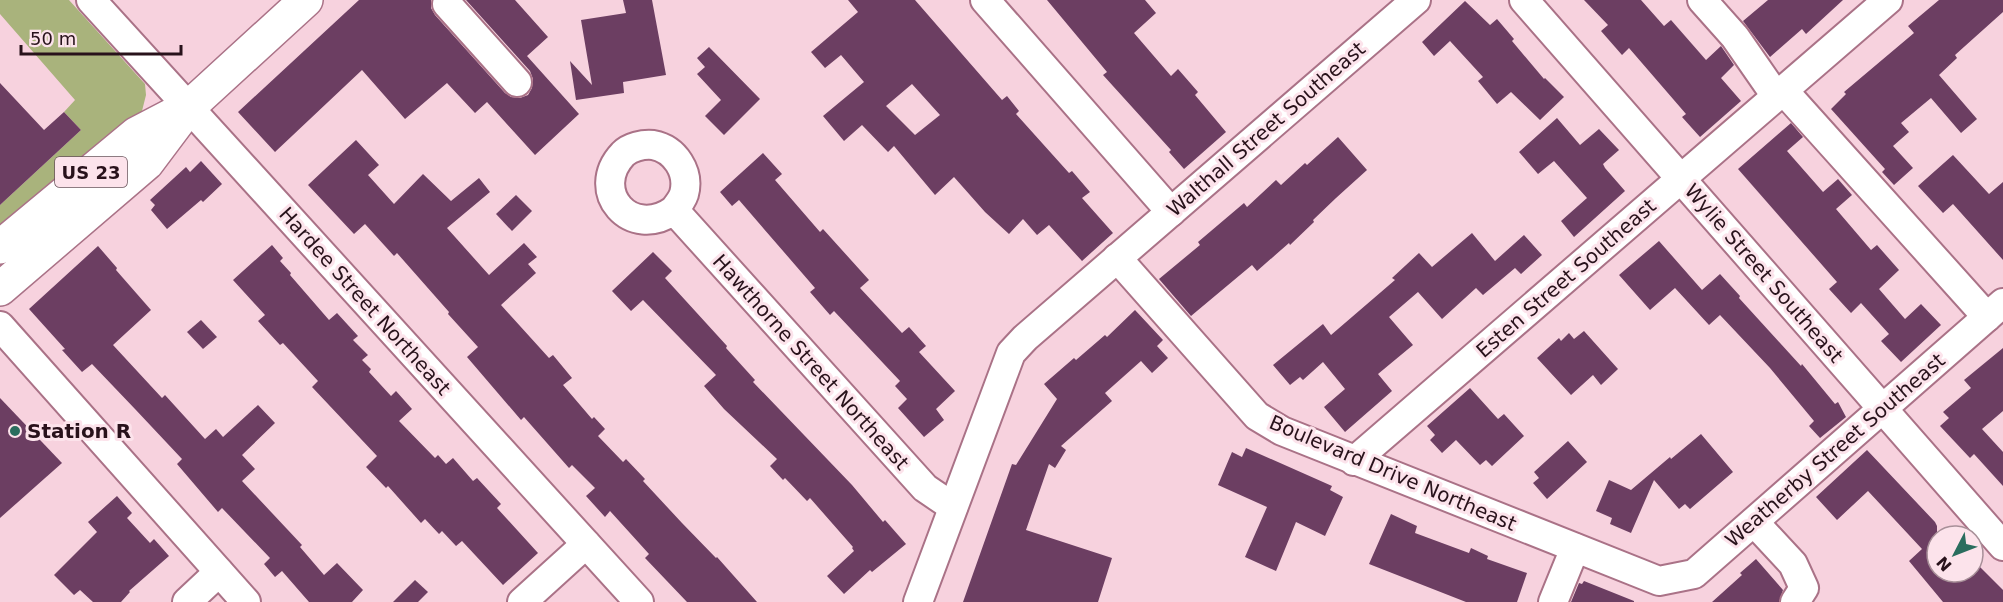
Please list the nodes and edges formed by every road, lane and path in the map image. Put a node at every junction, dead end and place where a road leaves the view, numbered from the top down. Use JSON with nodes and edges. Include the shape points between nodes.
{"nodes":[{"id":1,"x":91,"y":0,"type":"edge"},
{"id":2,"x":306,"y":0,"type":"edge"},
{"id":3,"x":986,"y":0,"type":"edge"},
{"id":4,"x":1416,"y":0,"type":"edge"},
{"id":5,"x":1524,"y":0,"type":"edge"},
{"id":6,"x":1702,"y":0,"type":"edge"},
{"id":7,"x":1888,"y":0,"type":"edge"},
{"id":8,"x":447,"y":4,"type":"dead end"},
{"id":9,"x":517,"y":82,"type":"dead end"},
{"id":10,"x":1780,"y":93,"type":"junction"},
{"id":11,"x":189,"y":107,"type":"junction"},
{"id":12,"x":1681,"y":179,"type":"junction"},
{"id":13,"x":674,"y":210,"type":"dead end"},
{"id":14,"x":1171,"y":212,"type":"junction"},
{"id":15,"x":0,"y":247,"type":"edge"},
{"id":16,"x":1117,"y":258,"type":"junction"},
{"id":17,"x":0,"y":289,"type":"edge"},
{"id":18,"x":1995,"y":310,"type":"edge"},
{"id":19,"x":0,"y":326,"type":"edge"},
{"id":20,"x":1882,"y":408,"type":"junction"},
{"id":21,"x":1354,"y":461,"type":"junction"},
{"id":22,"x":953,"y":507,"type":"junction"},
{"id":23,"x":1754,"y":522,"type":"junction"},
{"id":24,"x":586,"y":544,"type":"junction"},
{"id":25,"x":2003,"y":546,"type":"edge"},
{"id":26,"x":1575,"y":548,"type":"junction"},
{"id":27,"x":219,"y":572,"type":"junction"},
{"id":28,"x":1659,"y":581,"type":"joint"},
{"id":29,"x":186,"y":602,"type":"edge"},
{"id":30,"x":246,"y":602,"type":"edge"},
{"id":31,"x":522,"y":602,"type":"edge"},
{"id":32,"x":639,"y":602,"type":"edge"},
{"id":33,"x":918,"y":602,"type":"edge"},
{"id":34,"x":1553,"y":602,"type":"edge"},
{"id":35,"x":1795,"y":602,"type":"edge"}],
"edges":[{"from":1,"to":11,"type":"street","name":"Hardee Street Northeast"},
{"from":2,"to":11,"type":"highway","number":"US 23"},
{"from":3,"to":14,"type":"street"},
{"from":4,"to":14,"type":"street","name":"Walthall Street Southeast"},
{"from":5,"to":12,"type":"street","name":"Wylie Street Southeast"},
{"from":6,"to":10,"type":"street"},
{"from":7,"to":10,"type":"street","name":"Esten Street Southeast"},
{"from":8,"to":9,"type":"street"},
{"from":10,"to":12,"type":"street","name":"Esten Street Southeast"},
{"from":10,"to":18,"type":"street"},
{"from":11,"to":15,"type":"highway","number":"US 23","via":[[136,134]]},
{"from":11,"to":17,"type":"highway","number":"US 23","via":[[147,163]]},
{"from":11,"to":24,"type":"street","name":"Hardee Street Northeast"},
{"from":12,"to":20,"type":"street","name":"Wylie Street Southeast"},
{"from":12,"to":21,"type":"street","name":"Esten Street Southeast"},
{"from":13,"to":22,"type":"street","name":"Hawthorne Street Northeast","via":[[925,488]]},
{"from":14,"to":16,"type":"street","name":"Walthall Street Southeast"},
{"from":16,"to":21,"type":"street","name":"Boulevard Drive Northeast","via":[[1257,416],[1282,431]]},
{"from":16,"to":22,"type":"street","name":"Walthall Street Southeast","via":[[1011,354]]},
{"from":18,"to":20,"type":"street","name":"Weatherby Street Southeast"},
{"from":19,"to":27,"type":"street"},
{"from":20,"to":23,"type":"street","name":"Weatherby Street Southeast"},
{"from":20,"to":25,"type":"street","name":"Wylie Street Southeast"},
{"from":21,"to":26,"type":"street","name":"Boulevard Drive Northeast"},
{"from":22,"to":33,"type":"street","name":"Walthall Street Southeast"},
{"from":23,"to":28,"type":"street","name":"Weatherby Street Southeast","via":[[1694,574]]},
{"from":23,"to":35,"type":"street","via":[[1793,564],[1803,588]]},
{"from":24,"to":31,"type":"street"},
{"from":24,"to":32,"type":"street","name":"Hardee Street Northeast"},
{"from":26,"to":28,"type":"street","name":"Boulevard Drive Northeast"},
{"from":26,"to":34,"type":"street"},
{"from":27,"to":29,"type":"street"},
{"from":27,"to":30,"type":"street"}]}
